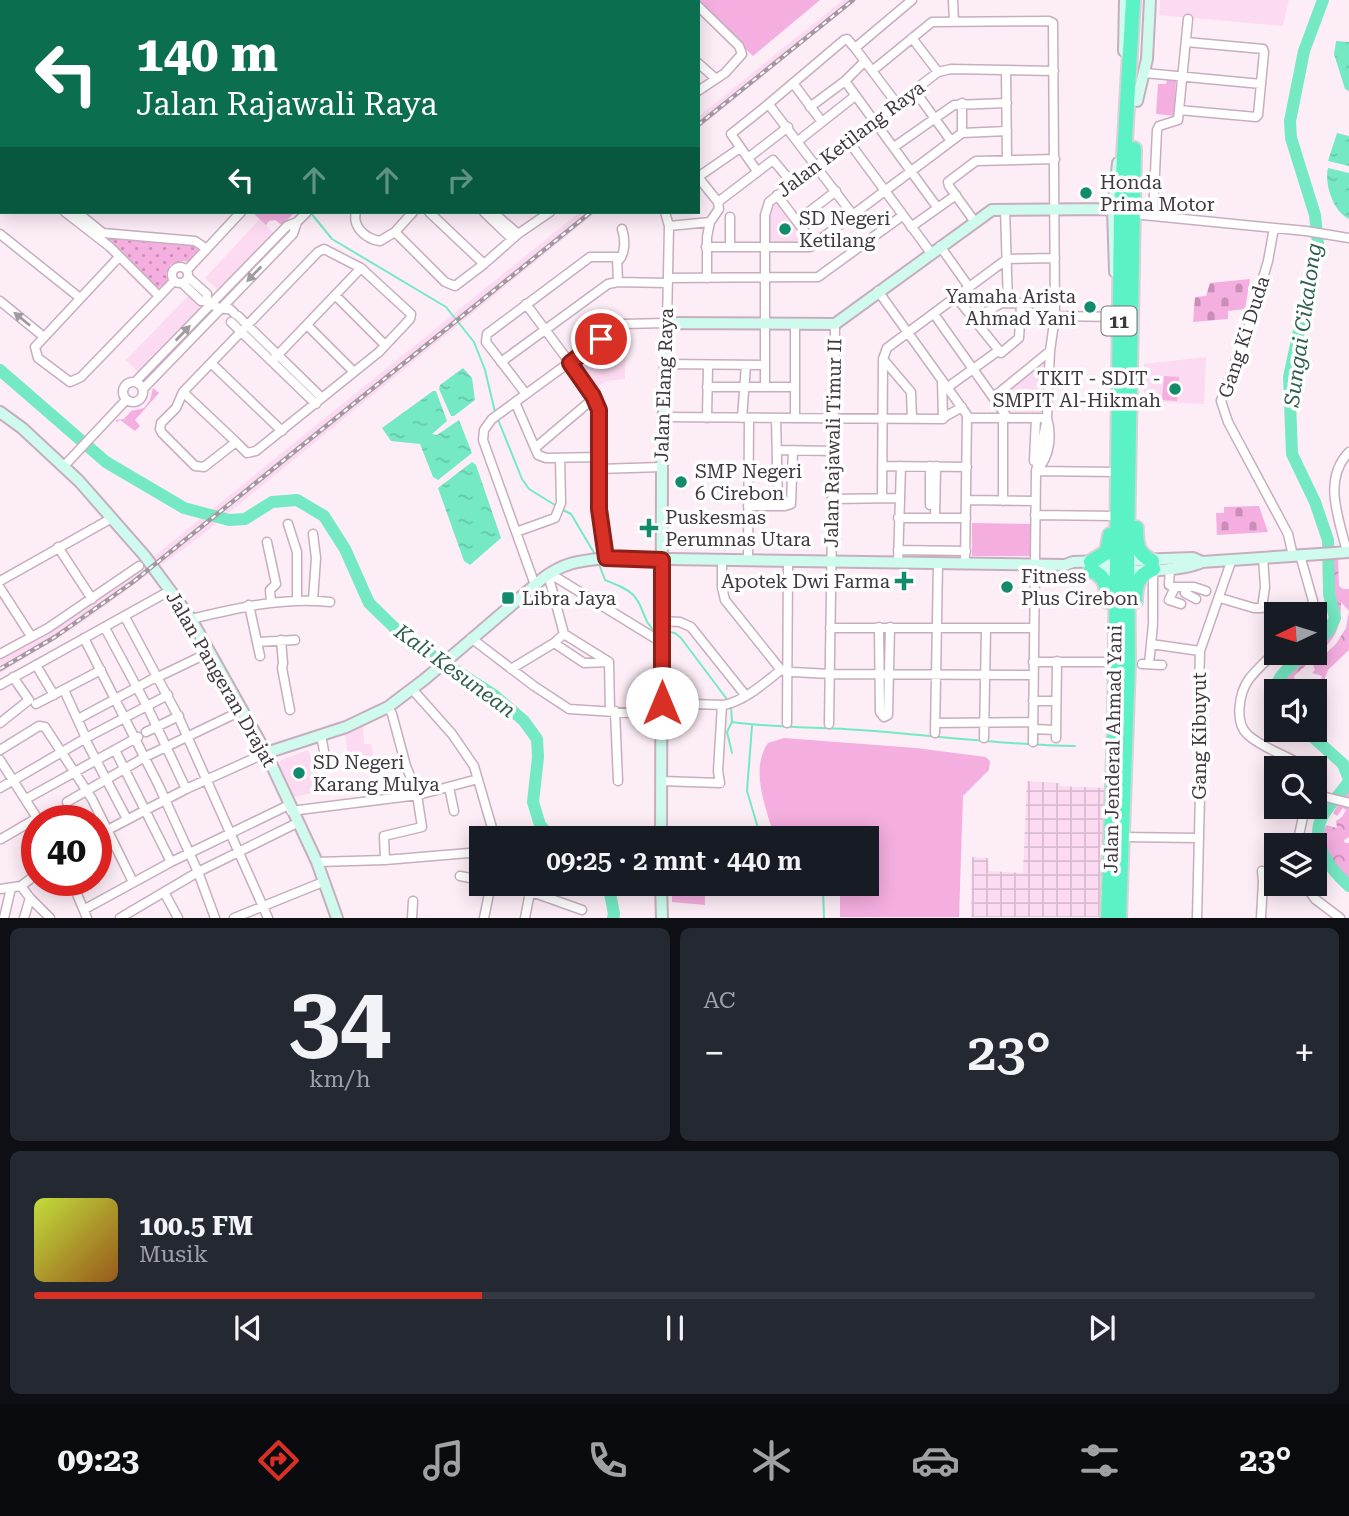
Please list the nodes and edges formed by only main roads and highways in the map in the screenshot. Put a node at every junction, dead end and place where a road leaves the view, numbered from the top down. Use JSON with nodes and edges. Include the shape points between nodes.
{"nodes":[{"id":1,"x":1133,"y":0,"type":"edge"},
{"id":2,"x":1142,"y":0,"type":"edge"},
{"id":3,"x":1135,"y":51,"type":"junction"},
{"id":4,"x":1134,"y":160,"type":"junction"},
{"id":5,"x":1125,"y":282,"type":"junction"},
{"id":6,"x":1128,"y":504,"type":"junction"},
{"id":7,"x":1116,"y":518,"type":"junction"},
{"id":8,"x":1122,"y":566,"type":"junction"},
{"id":9,"x":1137,"y":661,"type":"junction"},
{"id":10,"x":1115,"y":689,"type":"junction"},
{"id":11,"x":1108,"y":918,"type":"edge"},
{"id":12,"x":1119,"y":918,"type":"edge"}],
"edges":[{"from":1,"to":3,"type":"highway","name":"Jalan Jenderal Ahmad Yani","number":"11"},
{"from":2,"to":3,"type":"highway","name":"Jalan Jenderal Ahmad Yani","number":"11"},
{"from":3,"to":4,"type":"highway","name":"Jalan Jenderal Ahmad Yani","number":"11"},
{"from":3,"to":5,"type":"highway","name":"Jalan Jenderal Ahmad Yani","number":"11","via":[[1125,146]]},
{"from":4,"to":5,"type":"highway","name":"Jalan Jenderal Ahmad Yani","number":"11"},
{"from":4,"to":5,"type":"highway","via":[[1140,170],[1140,206],[1148,215],[1139,224],[1138,266]]},
{"from":5,"to":6,"type":"highway","name":"Jalan Jenderal Ahmad Yani","number":"11"},
{"from":5,"to":7,"type":"highway","name":"Jalan Jenderal Ahmad Yani","number":"11","via":[[1119,317]]},
{"from":6,"to":8,"type":"highway","name":"Jalan Jenderal Ahmad Yani","number":"11"},
{"from":6,"to":9,"type":"highway","via":[[1136,516],[1137,549],[1153,565],[1136,586],[1133,638]]},
{"from":7,"to":8,"type":"highway","name":"Jalan Jenderal Ahmad Yani","number":"11"},
{"from":7,"to":10,"type":"highway","via":[[1108,550],[1091,566],[1107,586],[1106,636]]},
{"from":8,"to":9,"type":"highway","name":"Jalan Jenderal Ahmad Yani","number":"11"},
{"from":8,"to":10,"type":"highway","name":"Jalan Jenderal Ahmad Yani","number":"11"},
{"from":9,"to":12,"type":"highway","name":"Jalan Jenderal Ahmad Yani","number":"11"},
{"from":10,"to":11,"type":"highway","name":"Jalan Jenderal Ahmad Yani","number":"11"}]}
